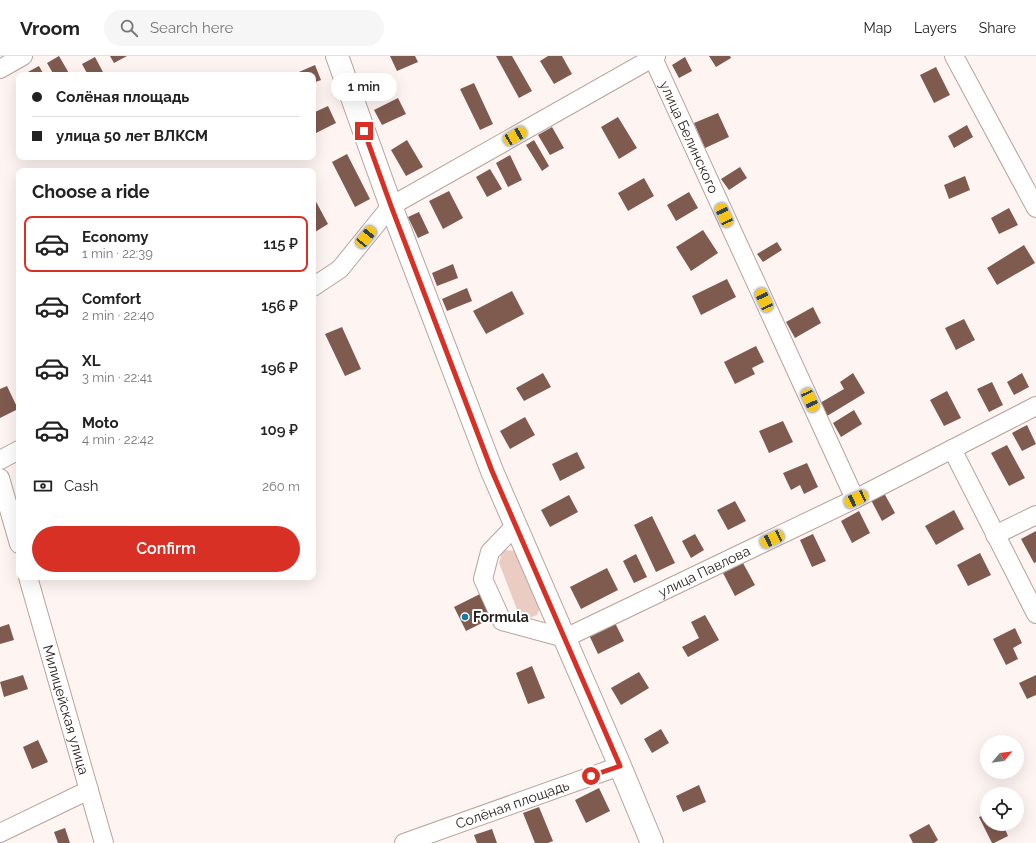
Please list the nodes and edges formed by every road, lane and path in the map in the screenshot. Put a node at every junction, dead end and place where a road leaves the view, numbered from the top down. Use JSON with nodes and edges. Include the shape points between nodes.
{"nodes":[{"id":1,"x":23,"y":56,"type":"edge"},
{"id":2,"x":337,"y":56,"type":"edge"},
{"id":3,"x":954,"y":56,"type":"edge"},
{"id":4,"x":654,"y":57,"type":"edge"},
{"id":5,"x":0,"y":69,"type":"edge"},
{"id":6,"x":391,"y":206,"type":"junction"},
{"id":7,"x":1036,"y":208,"type":"edge"},
{"id":8,"x":316,"y":284,"type":"edge"},
{"id":9,"x":1036,"y":406,"type":"edge"},
{"id":10,"x":952,"y":449,"type":"junction"},
{"id":11,"x":16,"y":452,"type":"edge"},
{"id":12,"x":0,"y":460,"type":"edge"},
{"id":13,"x":0,"y":478,"type":"edge"},
{"id":14,"x":856,"y":499,"type":"junction"},
{"id":15,"x":1036,"y":515,"type":"edge"},
{"id":16,"x":516,"y":525,"type":"junction"},
{"id":17,"x":16,"y":534,"type":"edge"},
{"id":18,"x":995,"y":535,"type":"junction"},
{"id":19,"x":29,"y":580,"type":"edge"},
{"id":20,"x":1036,"y":614,"type":"edge"},
{"id":21,"x":564,"y":638,"type":"junction"},
{"id":22,"x":620,"y":766,"type":"junction"},
{"id":23,"x":89,"y":790,"type":"junction"},
{"id":24,"x":0,"y":833,"type":"edge"},
{"id":25,"x":104,"y":843,"type":"edge"},
{"id":26,"x":404,"y":843,"type":"edge"},
{"id":27,"x":652,"y":843,"type":"edge"}],
"edges":[{"from":1,"to":5,"type":"street"},
{"from":2,"to":6,"type":"main road"},
{"from":3,"to":7,"type":"street"},
{"from":4,"to":6,"type":"street"},
{"from":4,"to":14,"type":"street","name":"улица Белинского"},
{"from":6,"to":8,"type":"street","via":[[340,269]]},
{"from":6,"to":16,"type":"main road","via":[[492,471]]},
{"from":9,"to":10,"type":"street","name":"улица Павлова"},
{"from":10,"to":14,"type":"street","name":"улица Павлова"},
{"from":10,"to":18,"type":"street"},
{"from":11,"to":12,"type":"street"},
{"from":13,"to":17,"type":"street"},
{"from":14,"to":21,"type":"street","name":"улица Павлова"},
{"from":15,"to":18,"type":"street"},
{"from":16,"to":21,"type":"main road"},
{"from":16,"to":21,"type":"street","via":[[490,552],[483,579],[502,621]]},
{"from":18,"to":20,"type":"street"},
{"from":19,"to":23,"type":"street","name":"Милицейская улица"},
{"from":21,"to":22,"type":"main road"},
{"from":22,"to":26,"type":"street","name":"Солёная площадь"},
{"from":22,"to":27,"type":"main road"},
{"from":23,"to":24,"type":"street"},
{"from":23,"to":25,"type":"street","name":"Милицейская улица"}]}
